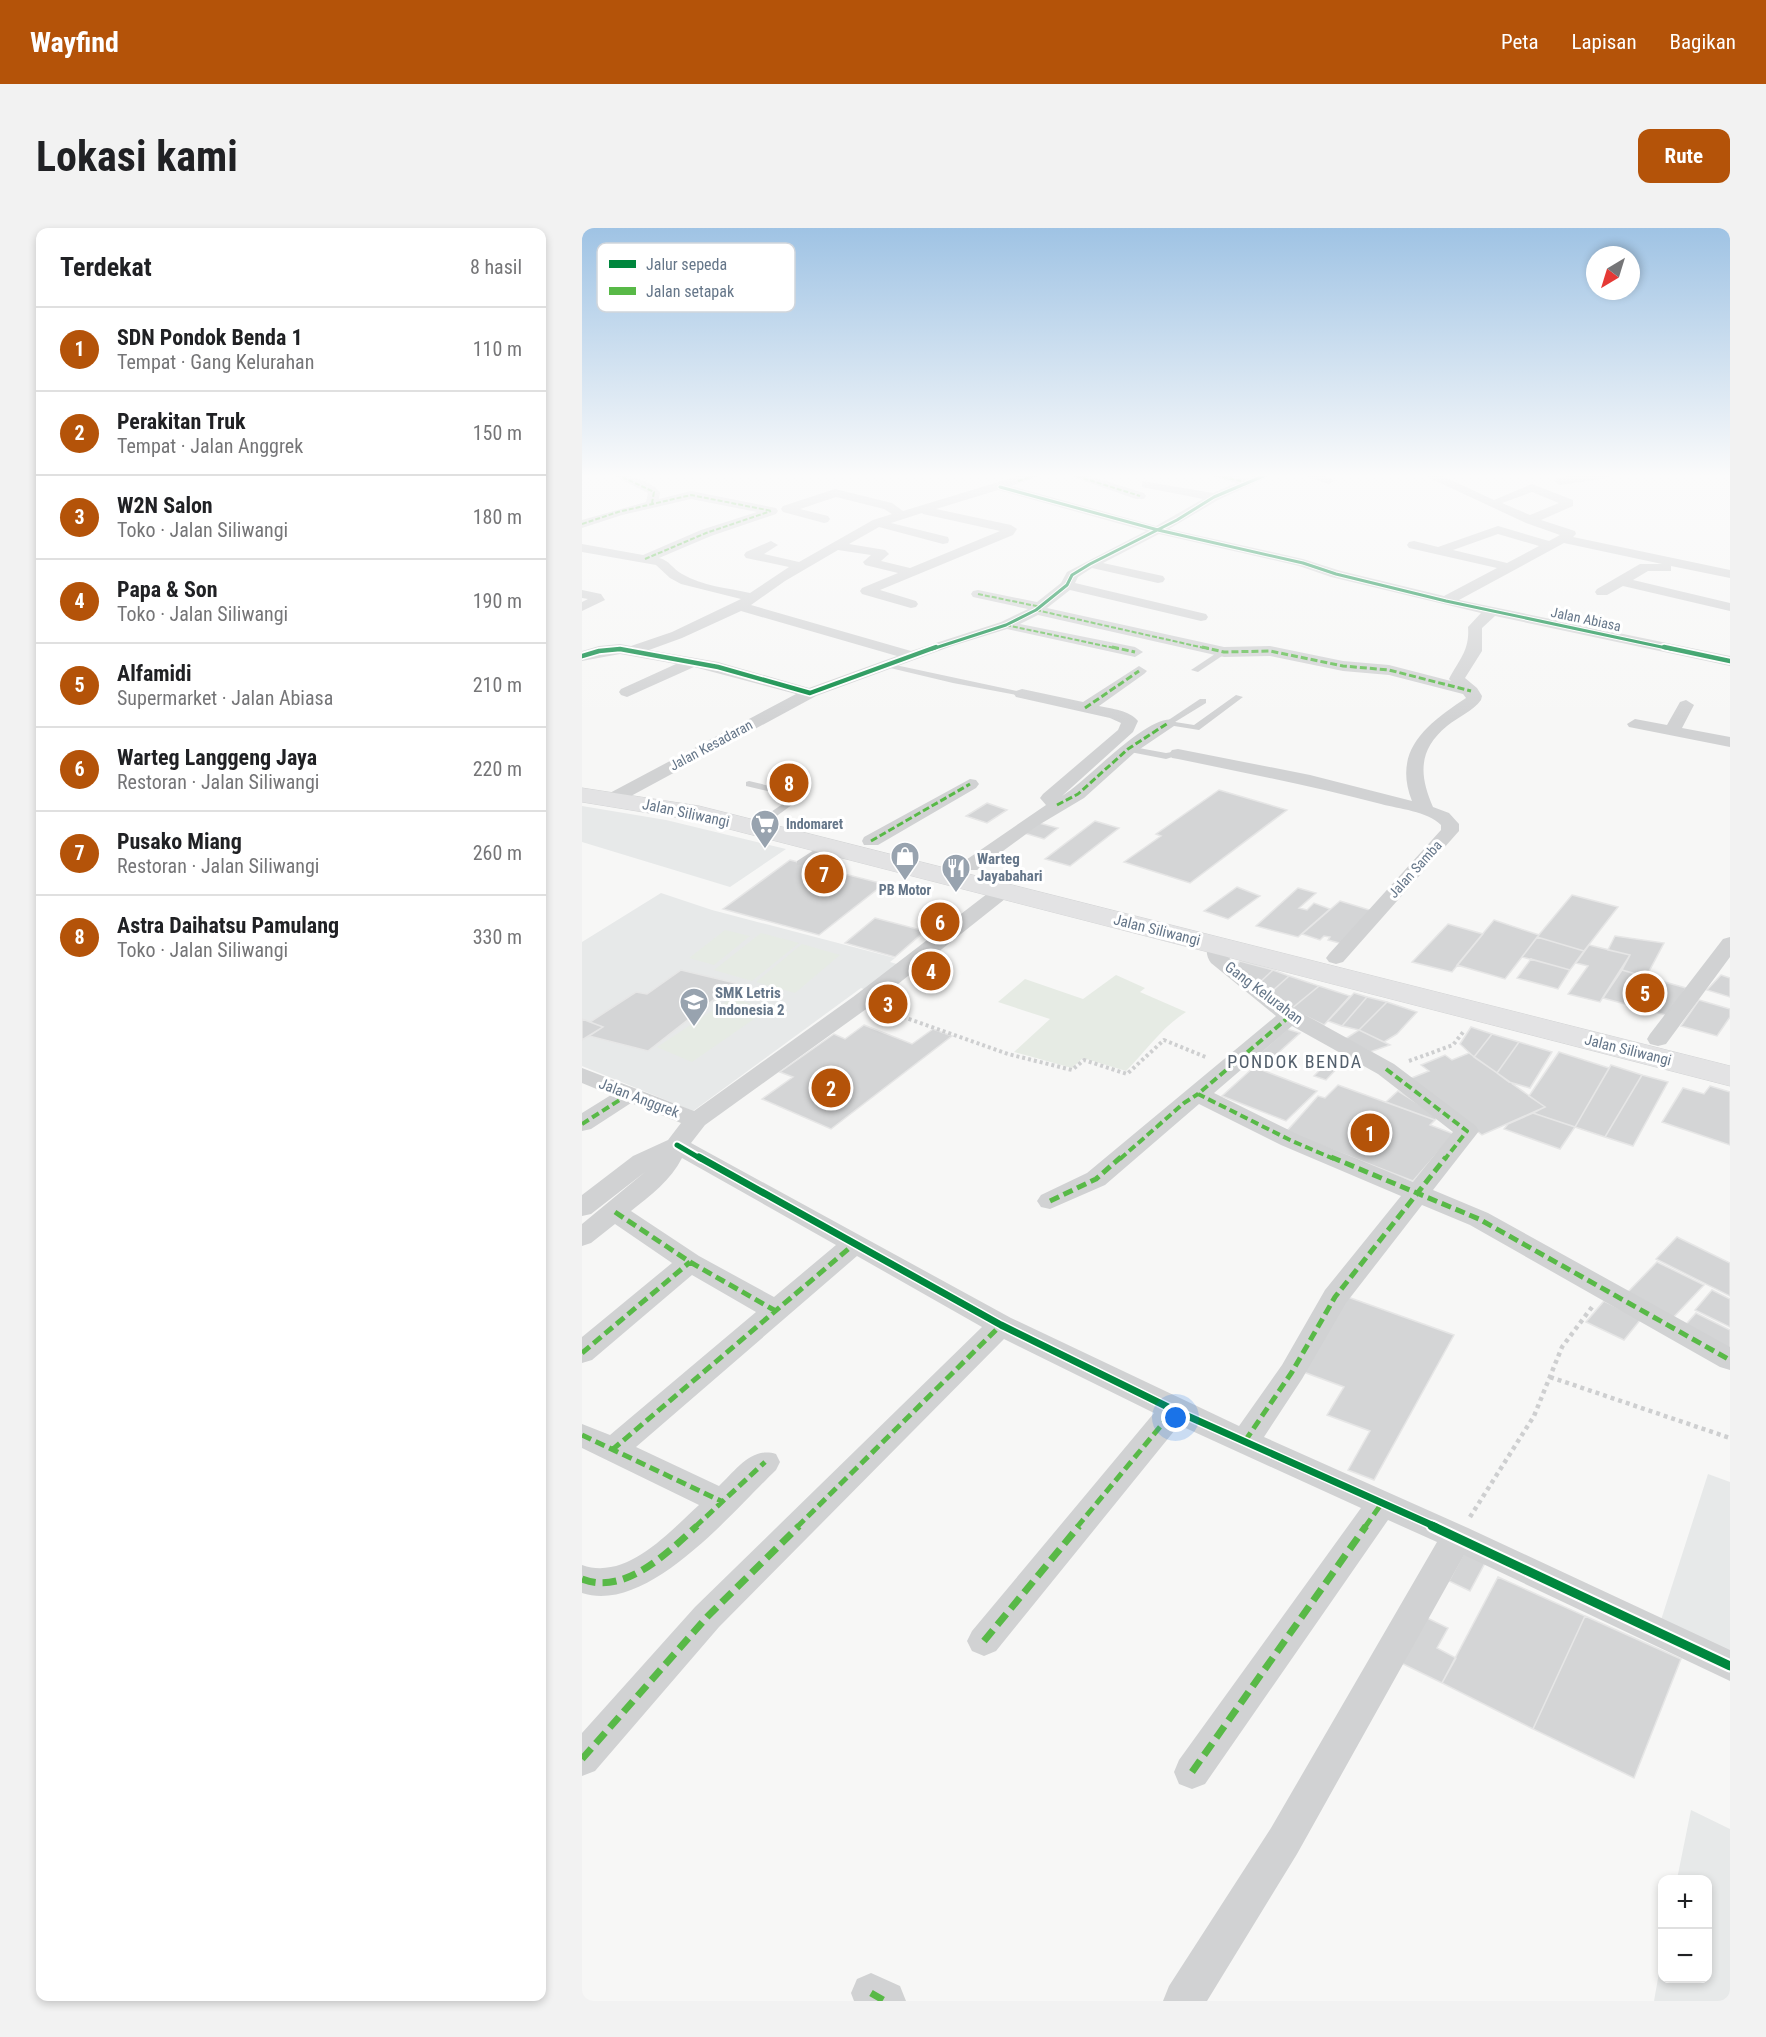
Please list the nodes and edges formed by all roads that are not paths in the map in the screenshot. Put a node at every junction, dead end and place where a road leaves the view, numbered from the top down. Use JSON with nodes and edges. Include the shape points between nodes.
{"nodes":[{"id":1,"x":632,"y":557,"type":"edge"},
{"id":2,"x":650,"y":557,"type":"edge"},
{"id":3,"x":759,"y":557,"type":"edge"},
{"id":4,"x":817,"y":557,"type":"edge"},
{"id":5,"x":878,"y":557,"type":"edge"},
{"id":6,"x":947,"y":557,"type":"edge"},
{"id":7,"x":1105,"y":557,"type":"edge"},
{"id":8,"x":1279,"y":557,"type":"edge"},
{"id":9,"x":1468,"y":557,"type":"edge"},
{"id":10,"x":1521,"y":557,"type":"edge"},
{"id":11,"x":1647,"y":557,"type":"edge"},
{"id":12,"x":645,"y":559,"type":"junction"},
{"id":13,"x":1090,"y":564,"type":"junction"},
{"id":14,"x":1506,"y":565,"type":"junction"},
{"id":15,"x":801,"y":566,"type":"junction"},
{"id":16,"x":909,"y":572,"type":"junction"},
{"id":17,"x":1730,"y":574,"type":"edge"},
{"id":18,"x":1158,"y":579,"type":"dead end"},
{"id":19,"x":1620,"y":581,"type":"junction"},
{"id":20,"x":1730,"y":581,"type":"edge"},
{"id":21,"x":1067,"y":585,"type":"junction"},
{"id":22,"x":1602,"y":592,"type":"dead end"},
{"id":23,"x":582,"y":594,"type":"edge"},
{"id":24,"x":978,"y":594,"type":"dead end"},
{"id":25,"x":746,"y":601,"type":"junction"},
{"id":26,"x":1446,"y":602,"type":"junction"},
{"id":27,"x":910,"y":604,"type":"dead end"},
{"id":28,"x":1730,"y":607,"type":"edge"},
{"id":29,"x":582,"y":608,"type":"edge"},
{"id":30,"x":1038,"y":608,"type":"junction"},
{"id":31,"x":1491,"y":611,"type":"junction"},
{"id":32,"x":1202,"y":617,"type":"dead end"},
{"id":33,"x":1006,"y":625,"type":"junction"},
{"id":34,"x":632,"y":651,"type":"junction"},
{"id":35,"x":1135,"y":652,"type":"dead end"},
{"id":36,"x":1224,"y":652,"type":"junction"},
{"id":37,"x":582,"y":656,"type":"edge"},
{"id":38,"x":913,"y":656,"type":"junction"},
{"id":39,"x":1730,"y":660,"type":"edge"},
{"id":40,"x":690,"y":663,"type":"junction"},
{"id":41,"x":889,"y":664,"type":"junction"},
{"id":42,"x":1195,"y":670,"type":"dead end"},
{"id":43,"x":1139,"y":671,"type":"dead end"},
{"id":44,"x":1471,"y":691,"type":"junction"},
{"id":45,"x":627,"y":692,"type":"dead end"},
{"id":46,"x":810,"y":693,"type":"junction"},
{"id":47,"x":1022,"y":694,"type":"joint"},
{"id":48,"x":1239,"y":697,"type":"dead end"},
{"id":49,"x":1203,"y":701,"type":"dead end"},
{"id":50,"x":1686,"y":705,"type":"dead end"},
{"id":51,"x":1085,"y":708,"type":"junction"},
{"id":52,"x":1168,"y":723,"type":"junction"},
{"id":53,"x":1635,"y":724,"type":"dead end"},
{"id":54,"x":1671,"y":732,"type":"junction"},
{"id":55,"x":1730,"y":742,"type":"edge"},
{"id":56,"x":1128,"y":749,"type":"junction"},
{"id":57,"x":1178,"y":754,"type":"joint"},
{"id":58,"x":582,"y":782,"type":"edge"},
{"id":59,"x":749,"y":784,"type":"dead end"},
{"id":60,"x":970,"y":784,"type":"dead end"},
{"id":61,"x":621,"y":794,"type":"junction"},
{"id":62,"x":582,"y":795,"type":"edge"},
{"id":63,"x":1057,"y":805,"type":"junction"},
{"id":64,"x":1425,"y":810,"type":"junction"},
{"id":65,"x":771,"y":816,"type":"junction"},
{"id":66,"x":871,"y":840,"type":"junction"},
{"id":67,"x":825,"y":846,"type":"junction"},
{"id":68,"x":800,"y":863,"type":"dead end"},
{"id":69,"x":970,"y":866,"type":"junction"},
{"id":70,"x":1003,"y":891,"type":"junction"},
{"id":71,"x":1730,"y":943,"type":"edge"},
{"id":72,"x":1217,"y":945,"type":"junction"},
{"id":73,"x":1336,"y":958,"type":"junction"},
{"id":74,"x":1290,"y":1016,"type":"junction"},
{"id":75,"x":1659,"y":1039,"type":"junction"},
{"id":76,"x":1730,"y":1057,"type":"edge"},
{"id":77,"x":582,"y":1075,"type":"edge"},
{"id":78,"x":1730,"y":1076,"type":"edge"},
{"id":79,"x":629,"y":1094,"type":"junction"},
{"id":80,"x":1198,"y":1094,"type":"junction"},
{"id":81,"x":696,"y":1120,"type":"junction"},
{"id":82,"x":582,"y":1124,"type":"edge"},
{"id":83,"x":677,"y":1145,"type":"junction"},
{"id":84,"x":1419,"y":1193,"type":"junction"},
{"id":85,"x":1050,"y":1201,"type":"dead end"},
{"id":86,"x":582,"y":1208,"type":"edge"},
{"id":87,"x":615,"y":1212,"type":"junction"},
{"id":88,"x":582,"y":1237,"type":"edge"},
{"id":89,"x":853,"y":1245,"type":"junction"},
{"id":90,"x":690,"y":1262,"type":"junction"},
{"id":91,"x":774,"y":1310,"type":"junction"},
{"id":92,"x":1001,"y":1325,"type":"junction"},
{"id":93,"x":582,"y":1353,"type":"edge"},
{"id":94,"x":1730,"y":1360,"type":"edge"},
{"id":95,"x":1174,"y":1410,"type":"junction"},
{"id":96,"x":582,"y":1435,"type":"edge"},
{"id":97,"x":1245,"y":1441,"type":"junction"},
{"id":98,"x":612,"y":1450,"type":"junction"},
{"id":99,"x":765,"y":1462,"type":"dead end"},
{"id":100,"x":721,"y":1501,"type":"junction"},
{"id":101,"x":1382,"y":1503,"type":"junction"},
{"id":102,"x":1457,"y":1537,"type":"junction"},
{"id":103,"x":582,"y":1579,"type":"edge"},
{"id":104,"x":984,"y":1641,"type":"dead end"},
{"id":105,"x":1730,"y":1666,"type":"edge"},
{"id":106,"x":582,"y":1759,"type":"edge"},
{"id":107,"x":1192,"y":1772,"type":"dead end"},
{"id":108,"x":1184,"y":2001,"type":"edge"}],
"edges":[{"from":1,"to":12,"type":"street"},
{"from":2,"to":12,"type":"street"},
{"from":3,"to":15,"type":"street"},
{"from":4,"to":15,"type":"street"},
{"from":5,"to":16,"type":"street","via":[[870,562]]},
{"from":6,"to":16,"type":"street"},
{"from":7,"to":13,"type":"street","name":"Jalan Kesadaran"},
{"from":8,"to":26,"type":"street","name":"Jalan Abiasa"},
{"from":9,"to":14,"type":"street"},
{"from":10,"to":14,"type":"street"},
{"from":11,"to":17,"type":"street"},
{"from":12,"to":25,"type":"street","via":[[666,565],[674,576]]},
{"from":13,"to":18,"type":"street"},
{"from":13,"to":21,"type":"street","name":"Jalan Kesadaran","via":[[1072,575]]},
{"from":14,"to":26,"type":"street"},
{"from":15,"to":25,"type":"street"},
{"from":16,"to":27,"type":"street","via":[[867,591]]},
{"from":19,"to":20,"type":"street","via":[[1654,566]]},
{"from":19,"to":22,"type":"street"},
{"from":19,"to":28,"type":"street"},
{"from":21,"to":30,"type":"street","name":"Jalan Kesadaran"},
{"from":21,"to":32,"type":"street"},
{"from":23,"to":29,"type":"street","via":[[598,600]]},
{"from":24,"to":30,"type":"street"},
{"from":25,"to":34,"type":"street","via":[[677,635]]},
{"from":25,"to":38,"type":"street"},
{"from":26,"to":31,"type":"street","name":"Jalan Abiasa"},
{"from":30,"to":33,"type":"street","name":"Jalan Kesadaran"},
{"from":30,"to":36,"type":"street"},
{"from":31,"to":39,"type":"street","name":"Jalan Abiasa"},
{"from":31,"to":44,"type":"street","via":[[1475,627],[1475,653],[1457,679]]},
{"from":33,"to":35,"type":"street"},
{"from":33,"to":38,"type":"street","name":"Jalan Kesadaran"},
{"from":34,"to":37,"type":"street","via":[[612,649]]},
{"from":34,"to":40,"type":"street"},
{"from":36,"to":42,"type":"lane"},
{"from":36,"to":44,"type":"street","via":[[1270,651],[1343,666],[1389,670]]},
{"from":38,"to":41,"type":"street","name":"Jalan Kesadaran"},
{"from":40,"to":45,"type":"street"},
{"from":40,"to":46,"type":"street"},
{"from":41,"to":46,"type":"street","name":"Jalan Kesadaran"},
{"from":41,"to":47,"type":"lane"},
{"from":43,"to":51,"type":"street"},
{"from":44,"to":64,"type":"street","via":[[1473,700],[1440,723],[1423,743],[1413,771]]},
{"from":46,"to":61,"type":"street","name":"Jalan Kesadaran"},
{"from":47,"to":51,"type":"street"},
{"from":48,"to":52,"type":"lane","via":[[1196,728]]},
{"from":49,"to":52,"type":"lane"},
{"from":50,"to":54,"type":"street"},
{"from":51,"to":63,"type":"street","via":[[1125,717],[1130,726],[1049,798]]},
{"from":52,"to":56,"type":"street"},
{"from":53,"to":54,"type":"street"},
{"from":54,"to":55,"type":"street"},
{"from":56,"to":57,"type":"lane","via":[[1166,756]]},
{"from":56,"to":63,"type":"street","via":[[1078,794]]},
{"from":57,"to":64,"type":"street","via":[[1310,780]]},
{"from":58,"to":61,"type":"main road","name":"Jalan Siliwangi"},
{"from":59,"to":65,"type":"lane","via":[[800,796]]},
{"from":60,"to":66,"type":"street"},
{"from":61,"to":62,"type":"main road","name":"Jalan Siliwangi"},
{"from":61,"to":65,"type":"main road","name":"Jalan Siliwangi","via":[[715,802]]},
{"from":61,"to":67,"type":"main road","name":"Jalan Siliwangi"},
{"from":63,"to":69,"type":"street"},
{"from":64,"to":73,"type":"street","name":"Jalan Samba","via":[[1443,817],[1450,824],[1450,831]]},
{"from":65,"to":66,"type":"main road","name":"Jalan Siliwangi"},
{"from":66,"to":69,"type":"main road","name":"Jalan Siliwangi"},
{"from":67,"to":68,"type":"lane"},
{"from":67,"to":70,"type":"main road","name":"Jalan Siliwangi"},
{"from":69,"to":73,"type":"main road","name":"Jalan Siliwangi"},
{"from":70,"to":72,"type":"main road","name":"Jalan Siliwangi"},
{"from":70,"to":81,"type":"street","via":[[861,1002]]},
{"from":71,"to":75,"type":"street"},
{"from":72,"to":74,"type":"street","name":"Gang Kelurahan","via":[[1218,959]]},
{"from":72,"to":78,"type":"main road","name":"Jalan Siliwangi"},
{"from":73,"to":75,"type":"main road","name":"Jalan Siliwangi"},
{"from":74,"to":80,"type":"street"},
{"from":74,"to":84,"type":"street","name":"Gang Kelurahan","via":[[1386,1069],[1467,1131]]},
{"from":75,"to":76,"type":"main road","name":"Jalan Siliwangi"},
{"from":77,"to":79,"type":"street","name":"Jalan Anggrek"},
{"from":79,"to":81,"type":"street","name":"Jalan Anggrek"},
{"from":79,"to":82,"type":"street"},
{"from":80,"to":84,"type":"street","via":[[1290,1140]]},
{"from":80,"to":85,"type":"street","via":[[1096,1179]]},
{"from":81,"to":83,"type":"street"},
{"from":83,"to":86,"type":"street","via":[[642,1162]]},
{"from":83,"to":87,"type":"street","via":[[668,1164]]},
{"from":83,"to":89,"type":"street"},
{"from":84,"to":94,"type":"street","via":[[1507,1233]]},
{"from":84,"to":97,"type":"street","via":[[1335,1297],[1292,1372]]},
{"from":87,"to":88,"type":"street"},
{"from":87,"to":90,"type":"street"},
{"from":89,"to":91,"type":"street"},
{"from":89,"to":92,"type":"street"},
{"from":90,"to":91,"type":"street"},
{"from":90,"to":93,"type":"street"},
{"from":91,"to":98,"type":"street"},
{"from":92,"to":95,"type":"street"},
{"from":92,"to":106,"type":"street","via":[[707,1617]]},
{"from":95,"to":97,"type":"street"},
{"from":95,"to":104,"type":"street"},
{"from":96,"to":98,"type":"street"},
{"from":97,"to":101,"type":"street"},
{"from":98,"to":100,"type":"street"},
{"from":99,"to":100,"type":"street"},
{"from":100,"to":103,"type":"street","via":[[677,1543],[638,1571],[618,1581],[592,1583]]},
{"from":101,"to":102,"type":"street"},
{"from":101,"to":107,"type":"street"},
{"from":102,"to":105,"type":"street"},
{"from":102,"to":108,"type":"street","via":[[1284,1840]]}]}
